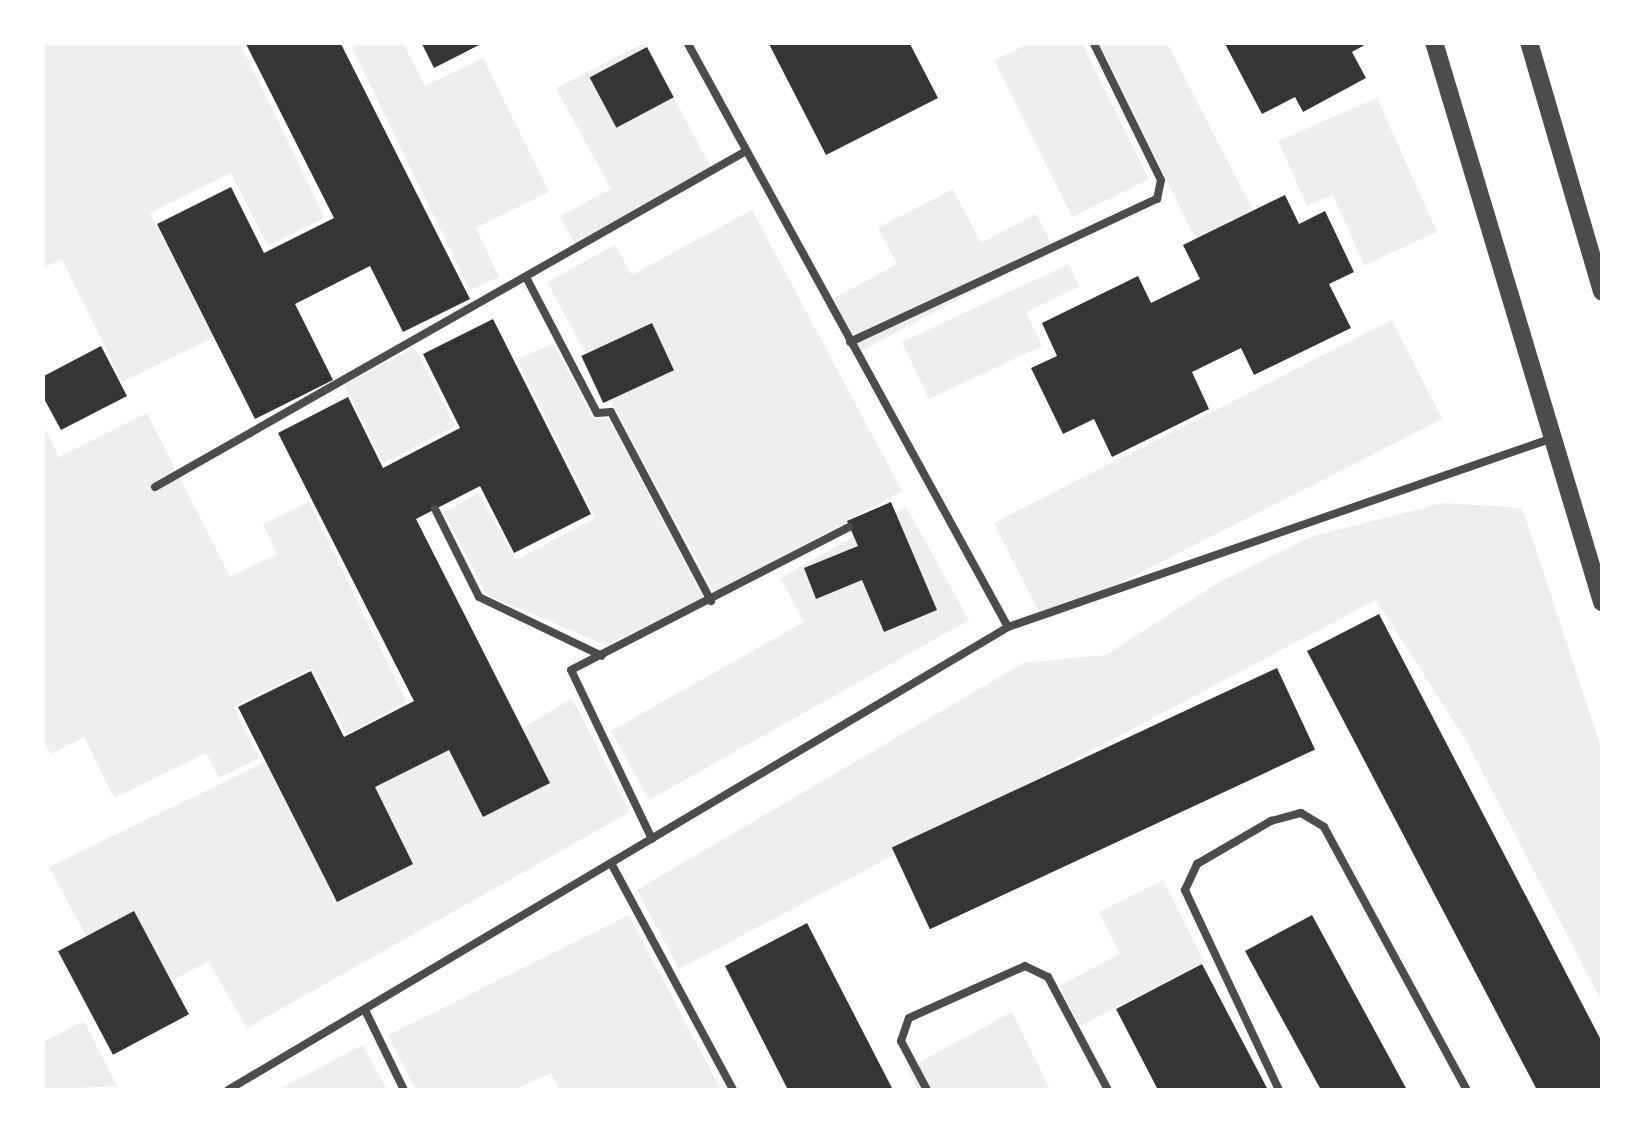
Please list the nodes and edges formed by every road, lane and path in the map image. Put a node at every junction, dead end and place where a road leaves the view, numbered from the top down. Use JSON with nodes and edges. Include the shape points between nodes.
{"nodes":[{"id":1,"x":688,"y":42,"type":"edge"},
{"id":2,"x":1093,"y":42,"type":"edge"},
{"id":3,"x":1434,"y":42,"type":"edge"},
{"id":4,"x":1528,"y":42,"type":"edge"},
{"id":5,"x":746,"y":151,"type":"junction"},
{"id":6,"x":527,"y":279,"type":"junction"},
{"id":7,"x":1602,"y":292,"type":"edge"},
{"id":8,"x":850,"y":342,"type":"junction"},
{"id":9,"x":1554,"y":438,"type":"junction"},
{"id":10,"x":155,"y":487,"type":"dead end"},
{"id":11,"x":435,"y":509,"type":"dead end"},
{"id":12,"x":849,"y":527,"type":"dead end"},
{"id":13,"x":711,"y":601,"type":"junction"},
{"id":14,"x":1602,"y":602,"type":"edge"},
{"id":15,"x":1008,"y":627,"type":"junction"},
{"id":16,"x":602,"y":656,"type":"junction"},
{"id":17,"x":652,"y":839,"type":"junction"},
{"id":18,"x":611,"y":863,"type":"junction"},
{"id":19,"x":365,"y":1010,"type":"junction"},
{"id":20,"x":228,"y":1090,"type":"edge"},
{"id":21,"x":404,"y":1090,"type":"edge"},
{"id":22,"x":733,"y":1090,"type":"edge"},
{"id":23,"x":927,"y":1090,"type":"edge"},
{"id":24,"x":1108,"y":1090,"type":"edge"},
{"id":25,"x":1280,"y":1090,"type":"edge"},
{"id":26,"x":1467,"y":1090,"type":"edge"}],
"edges":[{"from":1,"to":5,"type":"lane"},
{"from":2,"to":8,"type":"lane","via":[[1161,180],[1157,199]]},
{"from":3,"to":9,"type":"street"},
{"from":4,"to":7,"type":"street"},
{"from":5,"to":6,"type":"lane"},
{"from":5,"to":8,"type":"lane"},
{"from":6,"to":10,"type":"lane"},
{"from":6,"to":13,"type":"lane","via":[[597,413],[612,412]]},
{"from":8,"to":15,"type":"lane"},
{"from":9,"to":14,"type":"street"},
{"from":9,"to":15,"type":"lane"},
{"from":11,"to":16,"type":"lane","via":[[479,597]]},
{"from":12,"to":13,"type":"lane"},
{"from":13,"to":16,"type":"lane"},
{"from":15,"to":17,"type":"lane"},
{"from":16,"to":17,"type":"lane","via":[[572,670]]},
{"from":17,"to":18,"type":"lane"},
{"from":18,"to":19,"type":"lane"},
{"from":18,"to":22,"type":"lane"},
{"from":19,"to":20,"type":"lane"},
{"from":19,"to":21,"type":"lane"},
{"from":23,"to":24,"type":"lane","via":[[901,1041],[909,1018],[1025,966],[1048,977]]},
{"from":25,"to":26,"type":"lane","via":[[1186,890],[1196,864],[1271,822],[1301,813],[1324,827]]}]}
